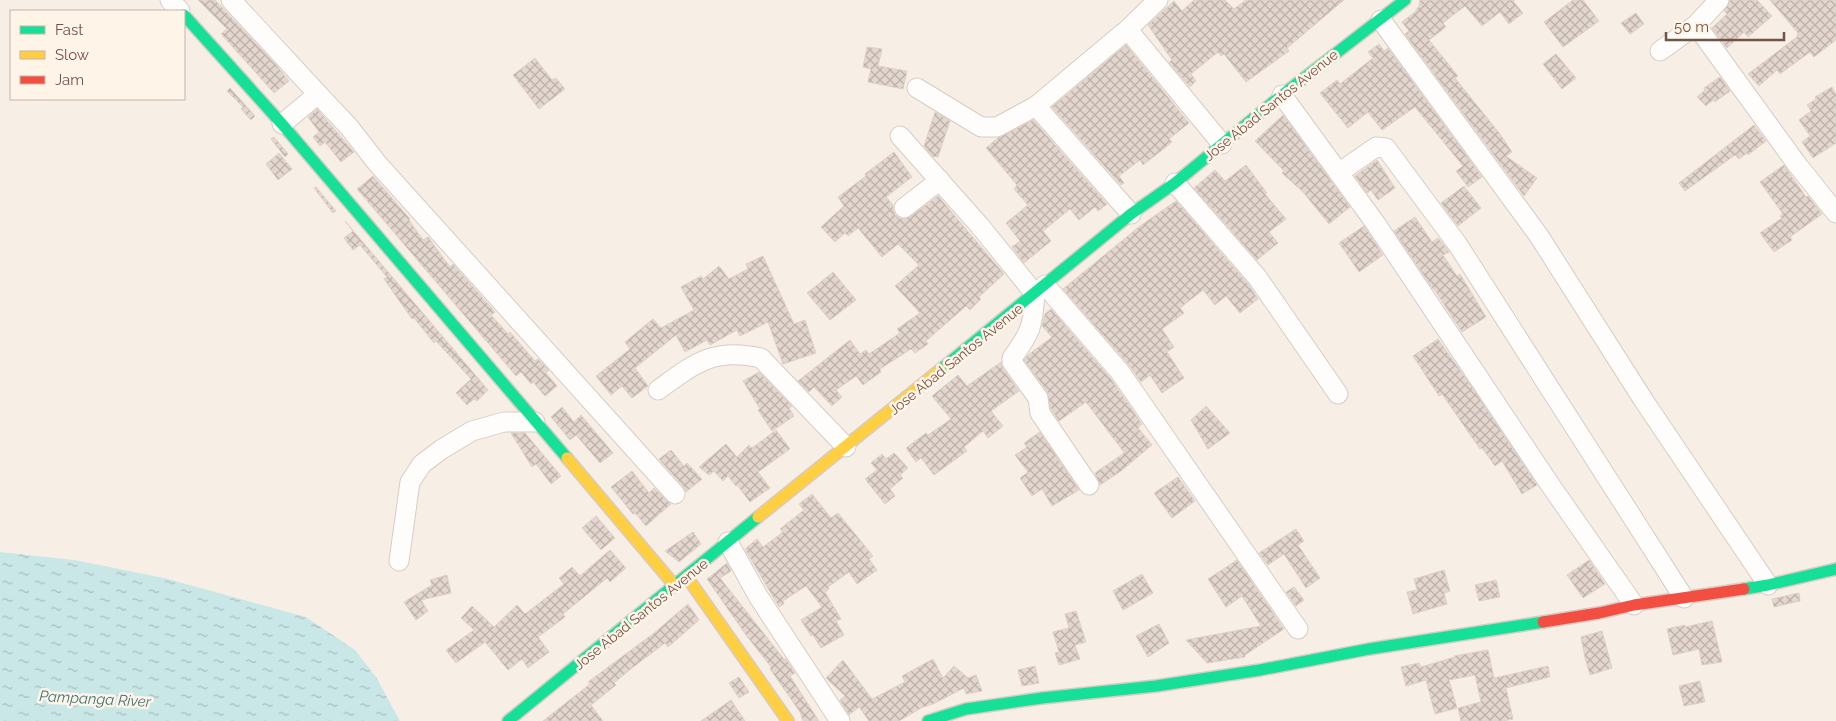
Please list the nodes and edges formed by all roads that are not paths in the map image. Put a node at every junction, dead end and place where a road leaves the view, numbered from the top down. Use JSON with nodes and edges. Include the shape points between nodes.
{"nodes":[{"id":1,"x":170,"y":0,"type":"edge"},
{"id":2,"x":231,"y":0,"type":"edge"},
{"id":3,"x":1158,"y":0,"type":"edge"},
{"id":4,"x":1406,"y":0,"type":"edge"},
{"id":5,"x":1719,"y":0,"type":"edge"},
{"id":6,"x":179,"y":10,"type":"edge"},
{"id":7,"x":185,"y":16,"type":"edge"},
{"id":8,"x":1381,"y":20,"type":"junction"},
{"id":9,"x":1696,"y":25,"type":"junction"},
{"id":10,"x":1125,"y":32,"type":"junction"},
{"id":11,"x":1660,"y":51,"type":"dead end"},
{"id":12,"x":917,"y":88,"type":"dead end"},
{"id":13,"x":318,"y":94,"type":"junction"},
{"id":14,"x":1282,"y":95,"type":"junction"},
{"id":15,"x":1036,"y":106,"type":"junction"},
{"id":16,"x":282,"y":124,"type":"junction"},
{"id":17,"x":900,"y":136,"type":"dead end"},
{"id":18,"x":1222,"y":144,"type":"junction"},
{"id":19,"x":1340,"y":172,"type":"junction"},
{"id":20,"x":940,"y":180,"type":"junction"},
{"id":21,"x":1175,"y":183,"type":"junction"},
{"id":22,"x":904,"y":208,"type":"dead end"},
{"id":23,"x":1836,"y":213,"type":"edge"},
{"id":24,"x":1132,"y":214,"type":"junction"},
{"id":25,"x":1040,"y":290,"type":"junction"},
{"id":26,"x":658,"y":390,"type":"dead end"},
{"id":27,"x":1338,"y":394,"type":"dead end"},
{"id":28,"x":535,"y":422,"type":"junction"},
{"id":29,"x":846,"y":447,"type":"junction"},
{"id":30,"x":1089,"y":485,"type":"dead end"},
{"id":31,"x":675,"y":494,"type":"dead end"},
{"id":32,"x":728,"y":542,"type":"junction"},
{"id":33,"x":398,"y":561,"type":"dead end"},
{"id":34,"x":1836,"y":570,"type":"edge"},
{"id":35,"x":687,"y":576,"type":"junction"},
{"id":36,"x":1768,"y":585,"type":"junction"},
{"id":37,"x":675,"y":586,"type":"junction"},
{"id":38,"x":1684,"y":598,"type":"junction"},
{"id":39,"x":1634,"y":605,"type":"junction"},
{"id":40,"x":1298,"y":629,"type":"dead end"},
{"id":41,"x":508,"y":721,"type":"edge"},
{"id":42,"x":788,"y":721,"type":"edge"},
{"id":43,"x":840,"y":721,"type":"edge"},
{"id":44,"x":928,"y":721,"type":"edge"}],
"edges":[{"from":1,"to":6,"type":"street"},
{"from":2,"to":13,"type":"street"},
{"from":3,"to":10,"type":"street"},
{"from":4,"to":8,"type":"main road","name":"Jose Abad Santos Avenue"},
{"from":5,"to":9,"type":"street"},
{"from":7,"to":16,"type":"main road"},
{"from":8,"to":14,"type":"main road","name":"Jose Abad Santos Avenue"},
{"from":8,"to":36,"type":"street","via":[[1539,236],[1644,401]]},
{"from":9,"to":11,"type":"street"},
{"from":9,"to":23,"type":"street","via":[[1796,164]]},
{"from":10,"to":15,"type":"street"},
{"from":10,"to":18,"type":"street","via":[[1133,36]]},
{"from":12,"to":15,"type":"street","via":[[981,127],[997,127]]},
{"from":13,"to":16,"type":"street"},
{"from":13,"to":31,"type":"street"},
{"from":14,"to":18,"type":"main road","name":"Jose Abad Santos Avenue"},
{"from":14,"to":19,"type":"street"},
{"from":15,"to":24,"type":"street"},
{"from":16,"to":28,"type":"main road"},
{"from":17,"to":20,"type":"street"},
{"from":18,"to":21,"type":"main road","name":"Jose Abad Santos Avenue"},
{"from":19,"to":38,"type":"street","via":[[1376,147],[1386,148],[1458,245]]},
{"from":19,"to":39,"type":"street"},
{"from":20,"to":22,"type":"street"},
{"from":20,"to":25,"type":"street"},
{"from":21,"to":24,"type":"main road","name":"Jose Abad Santos Avenue"},
{"from":21,"to":27,"type":"street","via":[[1257,277]]},
{"from":24,"to":25,"type":"main road","name":"Jose Abad Santos Avenue"},
{"from":25,"to":29,"type":"main road","name":"Jose Abad Santos Avenue"},
{"from":25,"to":30,"type":"street","via":[[1031,329],[1012,362],[1038,398],[1040,413]]},
{"from":25,"to":40,"type":"street","via":[[1120,372]]},
{"from":26,"to":29,"type":"street","via":[[693,365],[716,356],[744,354],[761,358]]},
{"from":28,"to":33,"type":"street","via":[[504,422],[472,431],[422,464],[410,482]]},
{"from":28,"to":37,"type":"main road"},
{"from":29,"to":32,"type":"main road","name":"Jose Abad Santos Avenue"},
{"from":32,"to":35,"type":"main road","name":"Jose Abad Santos Avenue"},
{"from":32,"to":43,"type":"street","via":[[758,596]]},
{"from":34,"to":36,"type":"main road"},
{"from":35,"to":37,"type":"main road","name":"Jose Abad Santos Avenue"},
{"from":35,"to":42,"type":"main road"},
{"from":36,"to":38,"type":"main road"},
{"from":37,"to":41,"type":"main road","name":"Jose Abad Santos Avenue"},
{"from":38,"to":39,"type":"main road"},
{"from":39,"to":44,"type":"main road","via":[[1156,686],[966,709]]}]}
